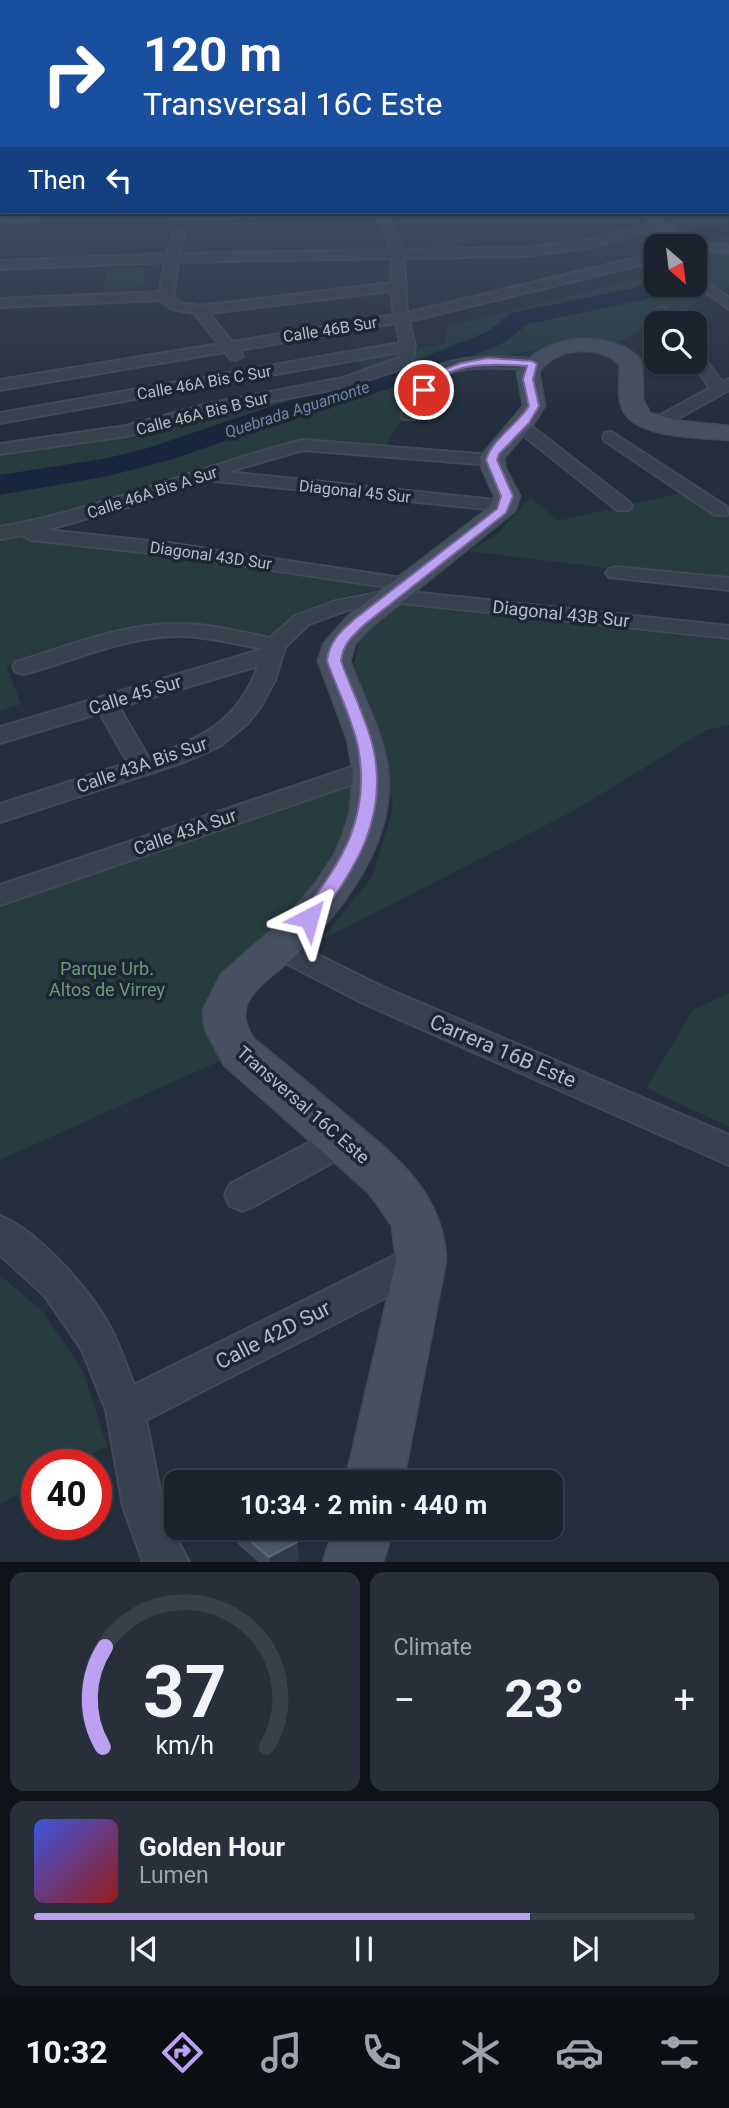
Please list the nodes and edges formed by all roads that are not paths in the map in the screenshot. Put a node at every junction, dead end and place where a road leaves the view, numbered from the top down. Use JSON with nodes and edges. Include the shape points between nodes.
{"nodes":[{"id":1,"x":17,"y":268,"type":"edge"},
{"id":2,"x":134,"y":268,"type":"edge"},
{"id":3,"x":170,"y":268,"type":"edge"},
{"id":4,"x":399,"y":268,"type":"edge"},
{"id":5,"x":613,"y":268,"type":"edge"},
{"id":6,"x":88,"y":280,"type":"junction"},
{"id":7,"x":398,"y":286,"type":"junction"},
{"id":8,"x":711,"y":289,"type":"dead end"},
{"id":9,"x":164,"y":296,"type":"junction"},
{"id":10,"x":0,"y":303,"type":"edge"},
{"id":11,"x":729,"y":305,"type":"edge"},
{"id":12,"x":199,"y":310,"type":"junction"},
{"id":13,"x":400,"y":318,"type":"junction"},
{"id":14,"x":227,"y":346,"type":"junction"},
{"id":15,"x":408,"y":346,"type":"junction"},
{"id":16,"x":532,"y":364,"type":"junction"},
{"id":17,"x":707,"y":369,"type":"edge"},
{"id":18,"x":250,"y":374,"type":"junction"},
{"id":19,"x":0,"y":385,"type":"edge"},
{"id":20,"x":724,"y":387,"type":"edge"},
{"id":21,"x":268,"y":396,"type":"junction"},
{"id":22,"x":409,"y":416,"type":"dead end"},
{"id":23,"x":0,"y":418,"type":"edge"},
{"id":24,"x":659,"y":424,"type":"junction"},
{"id":25,"x":520,"y":425,"type":"junction"},
{"id":26,"x":729,"y":433,"type":"edge"},
{"id":27,"x":0,"y":449,"type":"edge"},
{"id":28,"x":491,"y":460,"type":"junction"},
{"id":29,"x":204,"y":475,"type":"junction"},
{"id":30,"x":505,"y":506,"type":"junction"},
{"id":31,"x":623,"y":506,"type":"dead end"},
{"id":32,"x":721,"y":511,"type":"dead end"},
{"id":33,"x":7,"y":533,"type":"edge"},
{"id":34,"x":0,"y":548,"type":"edge"},
{"id":35,"x":616,"y":573,"type":"dead end"},
{"id":36,"x":729,"y":584,"type":"edge"},
{"id":37,"x":400,"y":590,"type":"junction"},
{"id":38,"x":729,"y":632,"type":"edge"},
{"id":39,"x":273,"y":650,"type":"junction"},
{"id":40,"x":24,"y":667,"type":"dead end"},
{"id":41,"x":106,"y":704,"type":"junction"},
{"id":42,"x":0,"y":735,"type":"edge"},
{"id":43,"x":142,"y":767,"type":"junction"},
{"id":44,"x":370,"y":769,"type":"junction"},
{"id":45,"x":0,"y":813,"type":"edge"},
{"id":46,"x":0,"y":895,"type":"edge"},
{"id":47,"x":279,"y":947,"type":"junction"},
{"id":48,"x":341,"y":1141,"type":"junction"},
{"id":49,"x":729,"y":1150,"type":"edge"},
{"id":50,"x":242,"y":1195,"type":"dead end"},
{"id":51,"x":0,"y":1233,"type":"edge"},
{"id":52,"x":421,"y":1261,"type":"junction"},
{"id":53,"x":125,"y":1410,"type":"junction"},
{"id":54,"x":377,"y":1470,"type":"edge"},
{"id":55,"x":360,"y":1540,"type":"edge"},
{"id":56,"x":168,"y":1562,"type":"edge"},
{"id":57,"x":353,"y":1562,"type":"edge"}],
"edges":[{"from":1,"to":6,"type":"street"},
{"from":2,"to":6,"type":"street"},
{"from":3,"to":9,"type":"street"},
{"from":4,"to":7,"type":"street"},
{"from":5,"to":13,"type":"street","name":"Calle 46B Sur"},
{"from":6,"to":9,"type":"street"},
{"from":6,"to":10,"type":"street"},
{"from":7,"to":12,"type":"street"},
{"from":7,"to":13,"type":"street"},
{"from":8,"to":11,"type":"street"},
{"from":9,"to":12,"type":"street","via":[[172,304]]},
{"from":12,"to":14,"type":"street"},
{"from":13,"to":14,"type":"street","name":"Calle 46B Sur"},
{"from":13,"to":15,"type":"street"},
{"from":14,"to":18,"type":"street"},
{"from":14,"to":19,"type":"street","name":"Calle 46B Sur"},
{"from":15,"to":18,"type":"street","name":"Calle 46A Bis C Sur"},
{"from":15,"to":21,"type":"street","name":"Calle 46A Bis B Sur","via":[[402,364],[346,382]]},
{"from":16,"to":22,"type":"street","via":[[488,361],[444,372],[430,378]]},
{"from":16,"to":24,"type":"street","via":[[554,350],[589,346],[614,350],[629,359],[633,407]]},
{"from":16,"to":25,"type":"street","via":[[528,379],[534,406]]},
{"from":17,"to":20,"type":"street"},
{"from":18,"to":21,"type":"street"},
{"from":18,"to":23,"type":"street","name":"Calle 46A Bis C Sur"},
{"from":20,"to":24,"type":"street"},
{"from":21,"to":27,"type":"street","name":"Calle 46A Bis B Sur","via":[[116,433]]},
{"from":24,"to":26,"type":"street"},
{"from":24,"to":32,"type":"street","via":[[611,437]]},
{"from":25,"to":28,"type":"street"},
{"from":25,"to":31,"type":"street"},
{"from":28,"to":29,"type":"street","name":"Calle 46A Bis A Sur","via":[[303,445]]},
{"from":28,"to":30,"type":"street","via":[[507,496]]},
{"from":29,"to":30,"type":"street","name":"Diagonal 45 Sur"},
{"from":29,"to":33,"type":"street","name":"Calle 46A Bis A Sur","via":[[122,503]]},
{"from":30,"to":37,"type":"street","name":"Transversal 16C Este"},
{"from":33,"to":34,"type":"street"},
{"from":33,"to":37,"type":"street","name":"Diagonal 43D Sur","via":[[168,549]]},
{"from":35,"to":36,"type":"street"},
{"from":37,"to":38,"type":"street","name":"Diagonal 43B Sur"},
{"from":37,"to":39,"type":"street","name":"Calle 45 Sur","via":[[302,620]]},
{"from":37,"to":44,"type":"street","name":"Transversal 16C Este","via":[[360,621],[335,650],[334,661]]},
{"from":39,"to":40,"type":"street","via":[[169,630],[117,639]]},
{"from":39,"to":41,"type":"street","name":"Calle 45 Sur"},
{"from":39,"to":43,"type":"street","name":"Calle 43A Bis Sur","via":[[264,680],[239,719],[212,741]]},
{"from":41,"to":42,"type":"street","name":"Calle 45 Sur"},
{"from":41,"to":43,"type":"street"},
{"from":43,"to":45,"type":"street","name":"Calle 43A Bis Sur"},
{"from":44,"to":46,"type":"street","name":"Calle 43A Sur"},
{"from":44,"to":47,"type":"street","name":"Transversal 16C Este","via":[[367,813],[344,869],[319,906]]},
{"from":47,"to":48,"type":"street","name":"Transversal 16C Este","via":[[236,987],[225,1005],[224,1024],[239,1052]]},
{"from":47,"to":49,"type":"street","name":"Carrera 16B Este","via":[[373,995]]},
{"from":48,"to":50,"type":"street"},
{"from":48,"to":52,"type":"street","name":"Transversal 16C Este","via":[[405,1200],[418,1223]]},
{"from":51,"to":53,"type":"street","via":[[66,1292],[96,1338]]},
{"from":52,"to":53,"type":"street","name":"Calle 42D Sur"},
{"from":52,"to":54,"type":"street","name":"Transversal 16C Este"},
{"from":53,"to":56,"type":"street","via":[[143,1506],[156,1544]]},
{"from":55,"to":57,"type":"street"}]}
